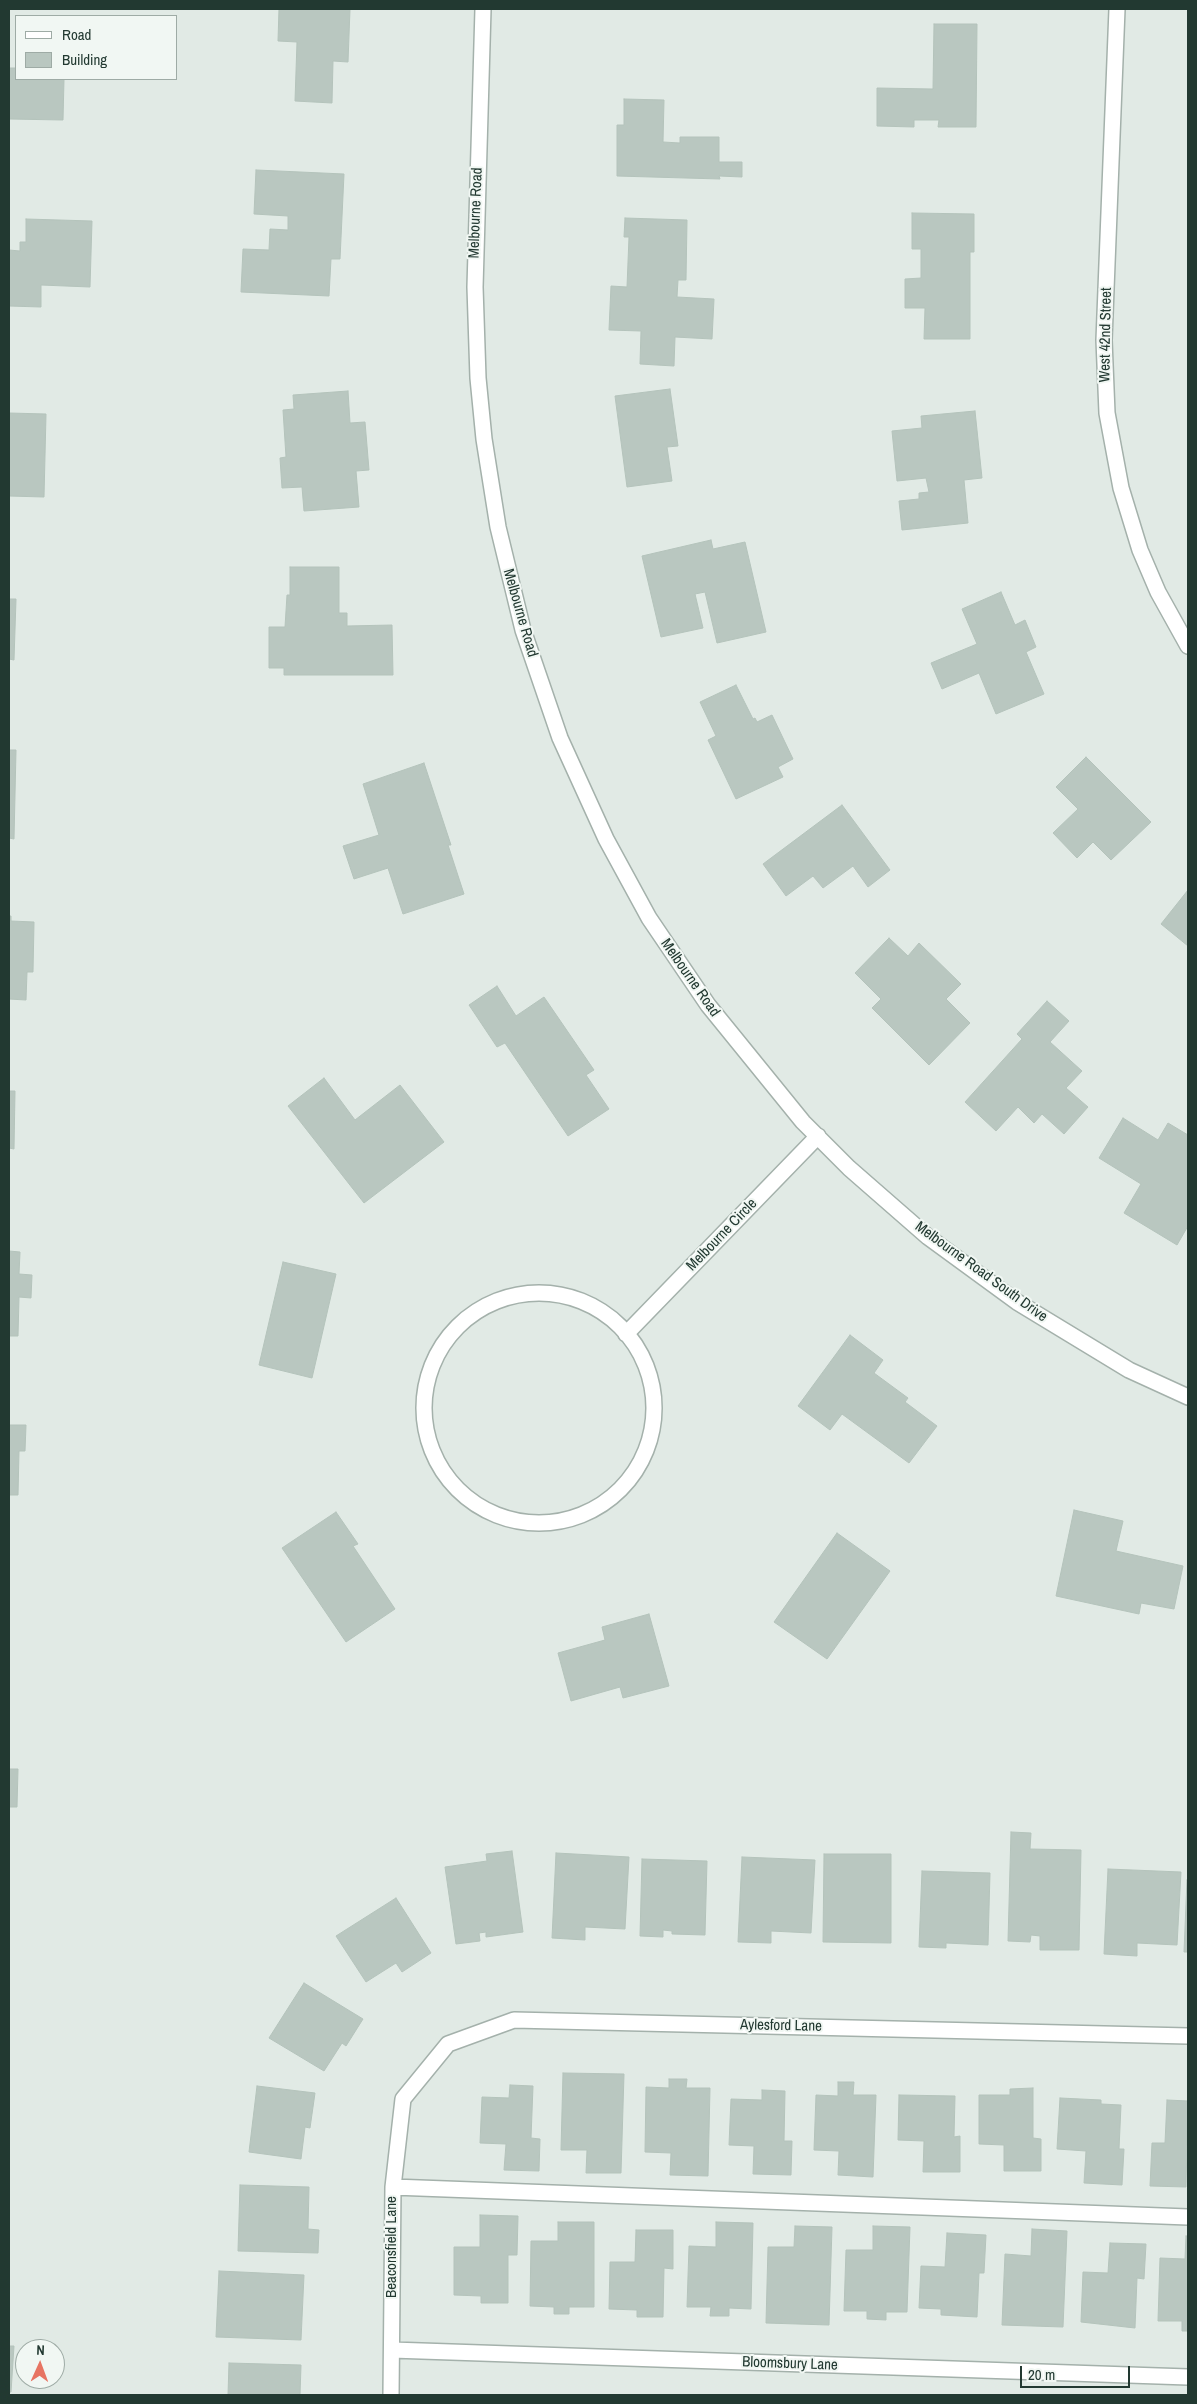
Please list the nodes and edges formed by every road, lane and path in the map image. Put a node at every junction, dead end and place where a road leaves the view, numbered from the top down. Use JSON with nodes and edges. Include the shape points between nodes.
{"nodes":[{"id":1,"x":483,"y":9,"type":"edge"},
{"id":2,"x":1117,"y":9,"type":"edge"},
{"id":3,"x":1188,"y":646,"type":"edge"},
{"id":4,"x":818,"y":1136,"type":"junction"},
{"id":5,"x":626,"y":1334,"type":"junction"},
{"id":6,"x":1188,"y":1397,"type":"edge"},
{"id":7,"x":1188,"y":2036,"type":"edge"},
{"id":8,"x":403,"y":2099,"type":"joint"},
{"id":9,"x":393,"y":2187,"type":"junction"},
{"id":10,"x":1188,"y":2217,"type":"edge"},
{"id":11,"x":392,"y":2350,"type":"junction"},
{"id":12,"x":1188,"y":2378,"type":"edge"},
{"id":13,"x":391,"y":2395,"type":"edge"}],
"edges":[{"from":1,"to":4,"type":"street","name":"Melbourne Road","via":[[475,252],[477,370],[493,497],[523,630],[544,696],[580,783],[649,918],[708,1005],[776,1090]]},
{"from":2,"to":3,"type":"street","name":"West 42nd Street","via":[[1104,340],[1107,413],[1121,488],[1140,550],[1158,592]]},
{"from":4,"to":5,"type":"street","name":"Melbourne Circle"},
{"from":4,"to":6,"type":"street","name":"Melbourne Road South Drive","via":[[861,1179],[928,1237],[1017,1302],[1129,1370]]},
{"from":5,"to":5,"type":"street","via":[[613,1319],[585,1302],[545,1292],[496,1300],[467,1318],[455,1329],[432,1364],[425,1396],[428,1438],[446,1477],[477,1506],[515,1521],[552,1523],[591,1511],[606,1500],[635,1472],[653,1425],[654,1401],[649,1376],[643,1359]]},
{"from":7,"to":8,"type":"street","name":"Aylesford Lane","via":[[514,2020],[448,2044]]},
{"from":8,"to":9,"type":"street","name":"Beaconsfield Lane"},
{"from":9,"to":10,"type":"street"},
{"from":9,"to":11,"type":"street","name":"Beaconsfield Lane"},
{"from":11,"to":12,"type":"street","name":"Bloomsbury Lane"},
{"from":11,"to":13,"type":"street","name":"Beaconsfield Lane"}]}
